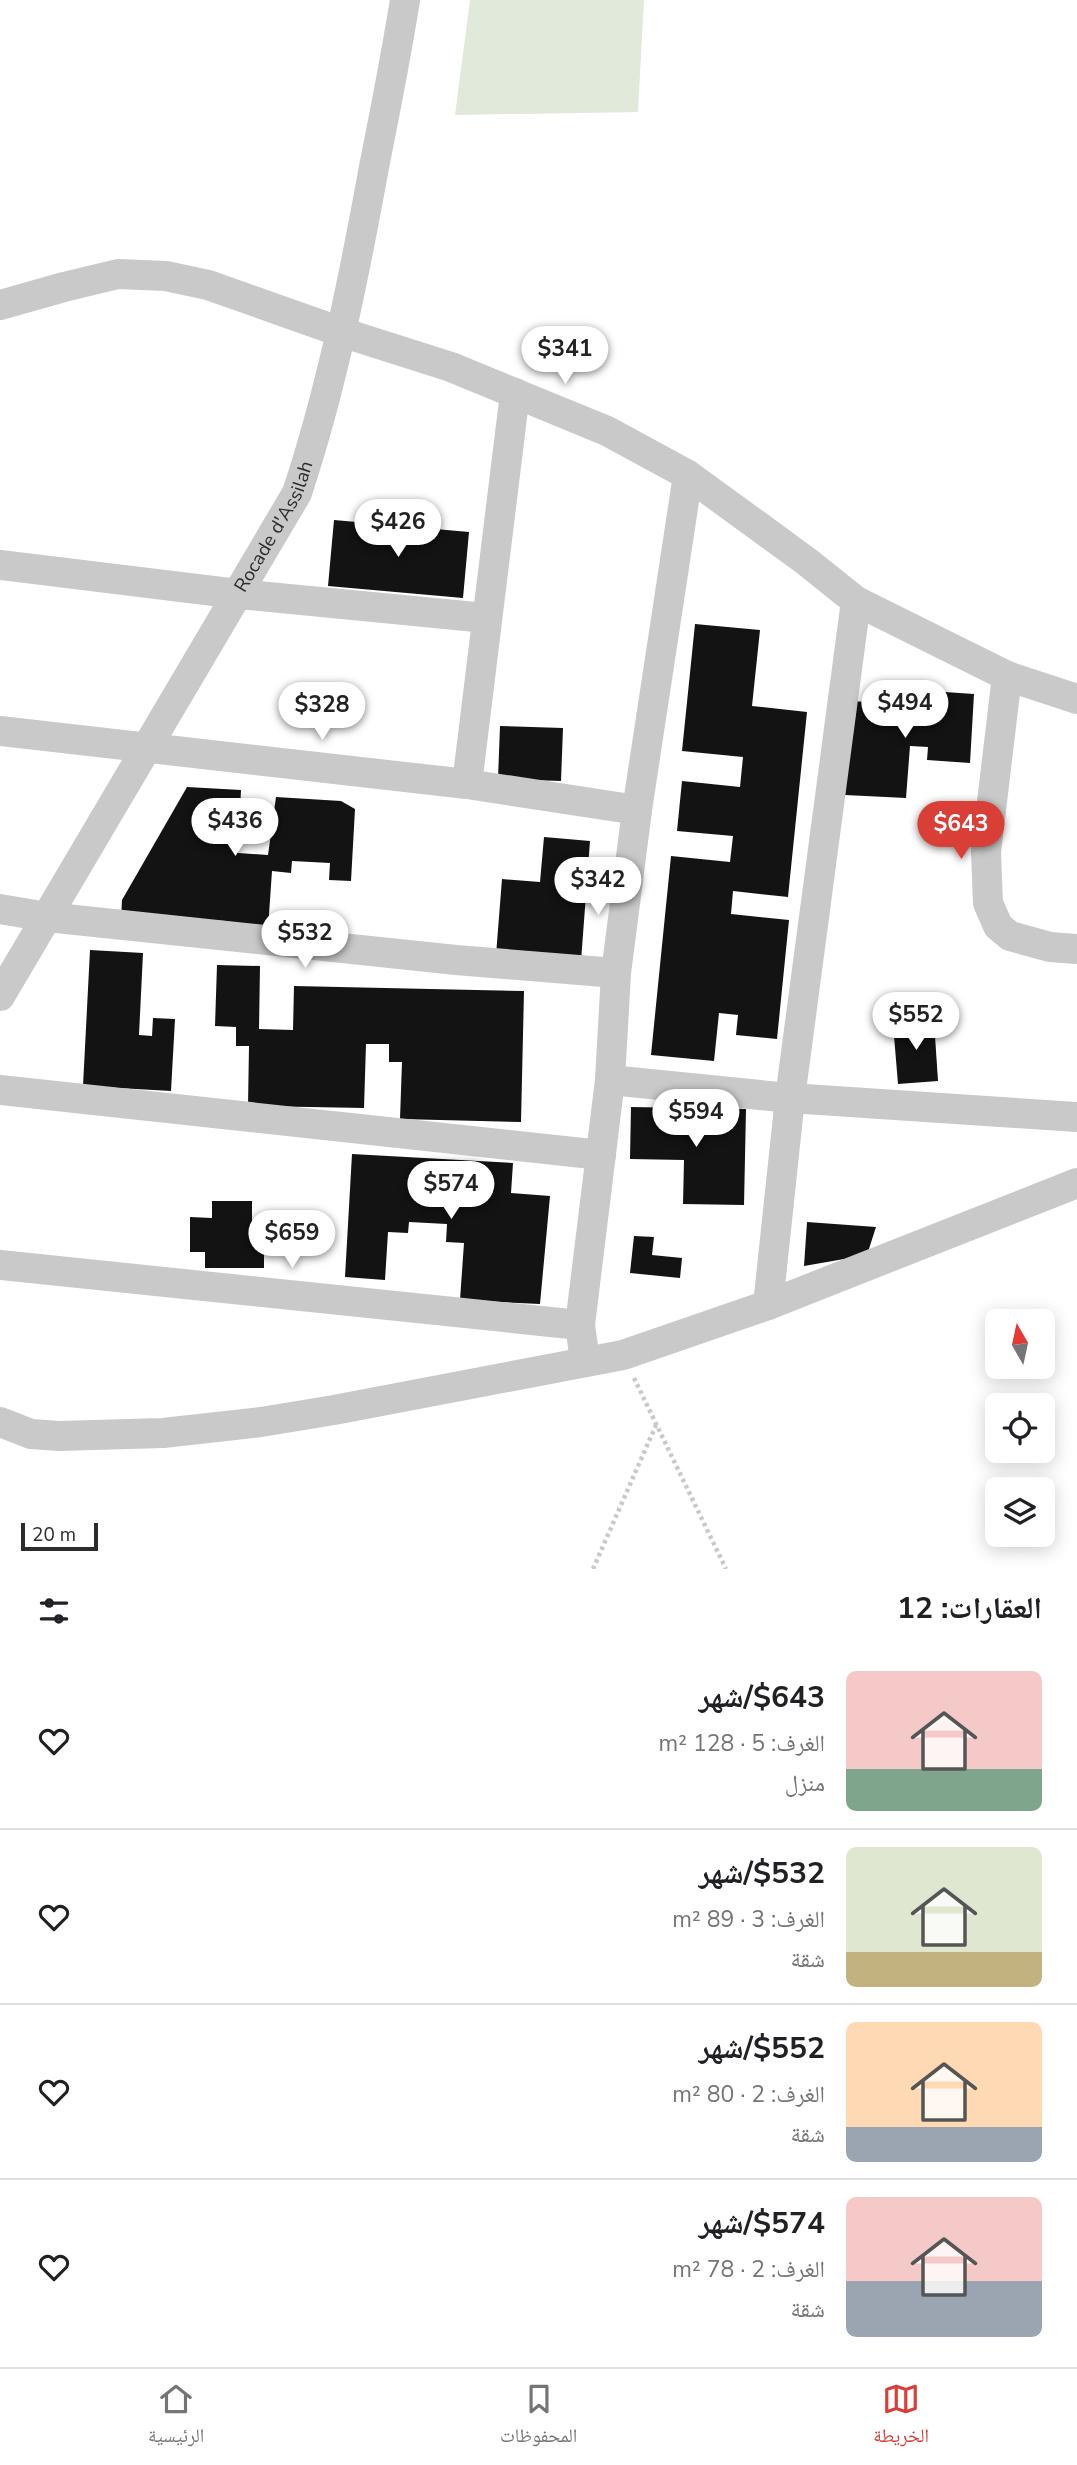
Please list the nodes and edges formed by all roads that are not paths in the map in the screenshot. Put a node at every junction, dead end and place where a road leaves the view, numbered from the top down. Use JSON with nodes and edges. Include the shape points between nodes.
{"nodes":[{"id":1,"x":405,"y":0,"type":"edge"},
{"id":2,"x":0,"y":305,"type":"edge"},
{"id":3,"x":341,"y":332,"type":"junction"},
{"id":4,"x":514,"y":393,"type":"junction"},
{"id":5,"x":688,"y":475,"type":"junction"},
{"id":6,"x":0,"y":565,"type":"edge"},
{"id":7,"x":238,"y":594,"type":"junction"},
{"id":8,"x":856,"y":601,"type":"junction"},
{"id":9,"x":486,"y":618,"type":"junction"},
{"id":10,"x":1007,"y":676,"type":"junction"},
{"id":11,"x":1077,"y":699,"type":"edge"},
{"id":12,"x":0,"y":731,"type":"edge"},
{"id":13,"x":146,"y":749,"type":"junction"},
{"id":14,"x":467,"y":784,"type":"junction"},
{"id":15,"x":637,"y":810,"type":"junction"},
{"id":16,"x":0,"y":909,"type":"edge"},
{"id":17,"x":47,"y":917,"type":"junction"},
{"id":18,"x":1077,"y":949,"type":"edge"},
{"id":19,"x":616,"y":973,"type":"junction"},
{"id":20,"x":0,"y":996,"type":"edge"},
{"id":21,"x":610,"y":1080,"type":"junction"},
{"id":22,"x":0,"y":1090,"type":"edge"},
{"id":23,"x":790,"y":1098,"type":"junction"},
{"id":24,"x":1077,"y":1117,"type":"edge"},
{"id":25,"x":601,"y":1155,"type":"junction"},
{"id":26,"x":1077,"y":1183,"type":"edge"},
{"id":27,"x":0,"y":1265,"type":"edge"},
{"id":28,"x":768,"y":1305,"type":"junction"},
{"id":29,"x":580,"y":1325,"type":"junction"},
{"id":30,"x":585,"y":1361,"type":"junction"},
{"id":31,"x":0,"y":1422,"type":"edge"}],
"edges":[{"from":1,"to":3,"type":"street","name":"Rocade d'Assilah"},
{"from":2,"to":3,"type":"street","via":[[118,274],[166,275]]},
{"from":3,"to":4,"type":"street","via":[[451,367]]},
{"from":3,"to":7,"type":"street","name":"Rocade d'Assilah","via":[[317,434],[297,493]]},
{"from":4,"to":5,"type":"street","via":[[607,431]]},
{"from":4,"to":9,"type":"street"},
{"from":5,"to":8,"type":"street"},
{"from":5,"to":15,"type":"street"},
{"from":6,"to":7,"type":"street"},
{"from":7,"to":9,"type":"street"},
{"from":7,"to":13,"type":"street","name":"Rocade d'Assilah"},
{"from":8,"to":10,"type":"street"},
{"from":8,"to":23,"type":"street"},
{"from":9,"to":14,"type":"street"},
{"from":10,"to":11,"type":"street"},
{"from":10,"to":18,"type":"street","via":[[986,852],[988,903],[998,926],[1010,936]]},
{"from":12,"to":13,"type":"street"},
{"from":13,"to":14,"type":"street"},
{"from":13,"to":17,"type":"street","name":"Rocade d'Assilah"},
{"from":14,"to":15,"type":"street"},
{"from":15,"to":19,"type":"street"},
{"from":16,"to":17,"type":"street"},
{"from":17,"to":19,"type":"street"},
{"from":17,"to":20,"type":"street","name":"Rocade d'Assilah"},
{"from":19,"to":21,"type":"street"},
{"from":21,"to":23,"type":"street"},
{"from":21,"to":25,"type":"street"},
{"from":22,"to":25,"type":"street"},
{"from":23,"to":24,"type":"street"},
{"from":23,"to":28,"type":"street"},
{"from":25,"to":29,"type":"street"},
{"from":26,"to":28,"type":"street"},
{"from":27,"to":29,"type":"street"},
{"from":28,"to":30,"type":"street","via":[[623,1355]]},
{"from":29,"to":30,"type":"street"},
{"from":30,"to":31,"type":"street","via":[[334,1410],[175,1431],[59,1436],[31,1434]]}]}
